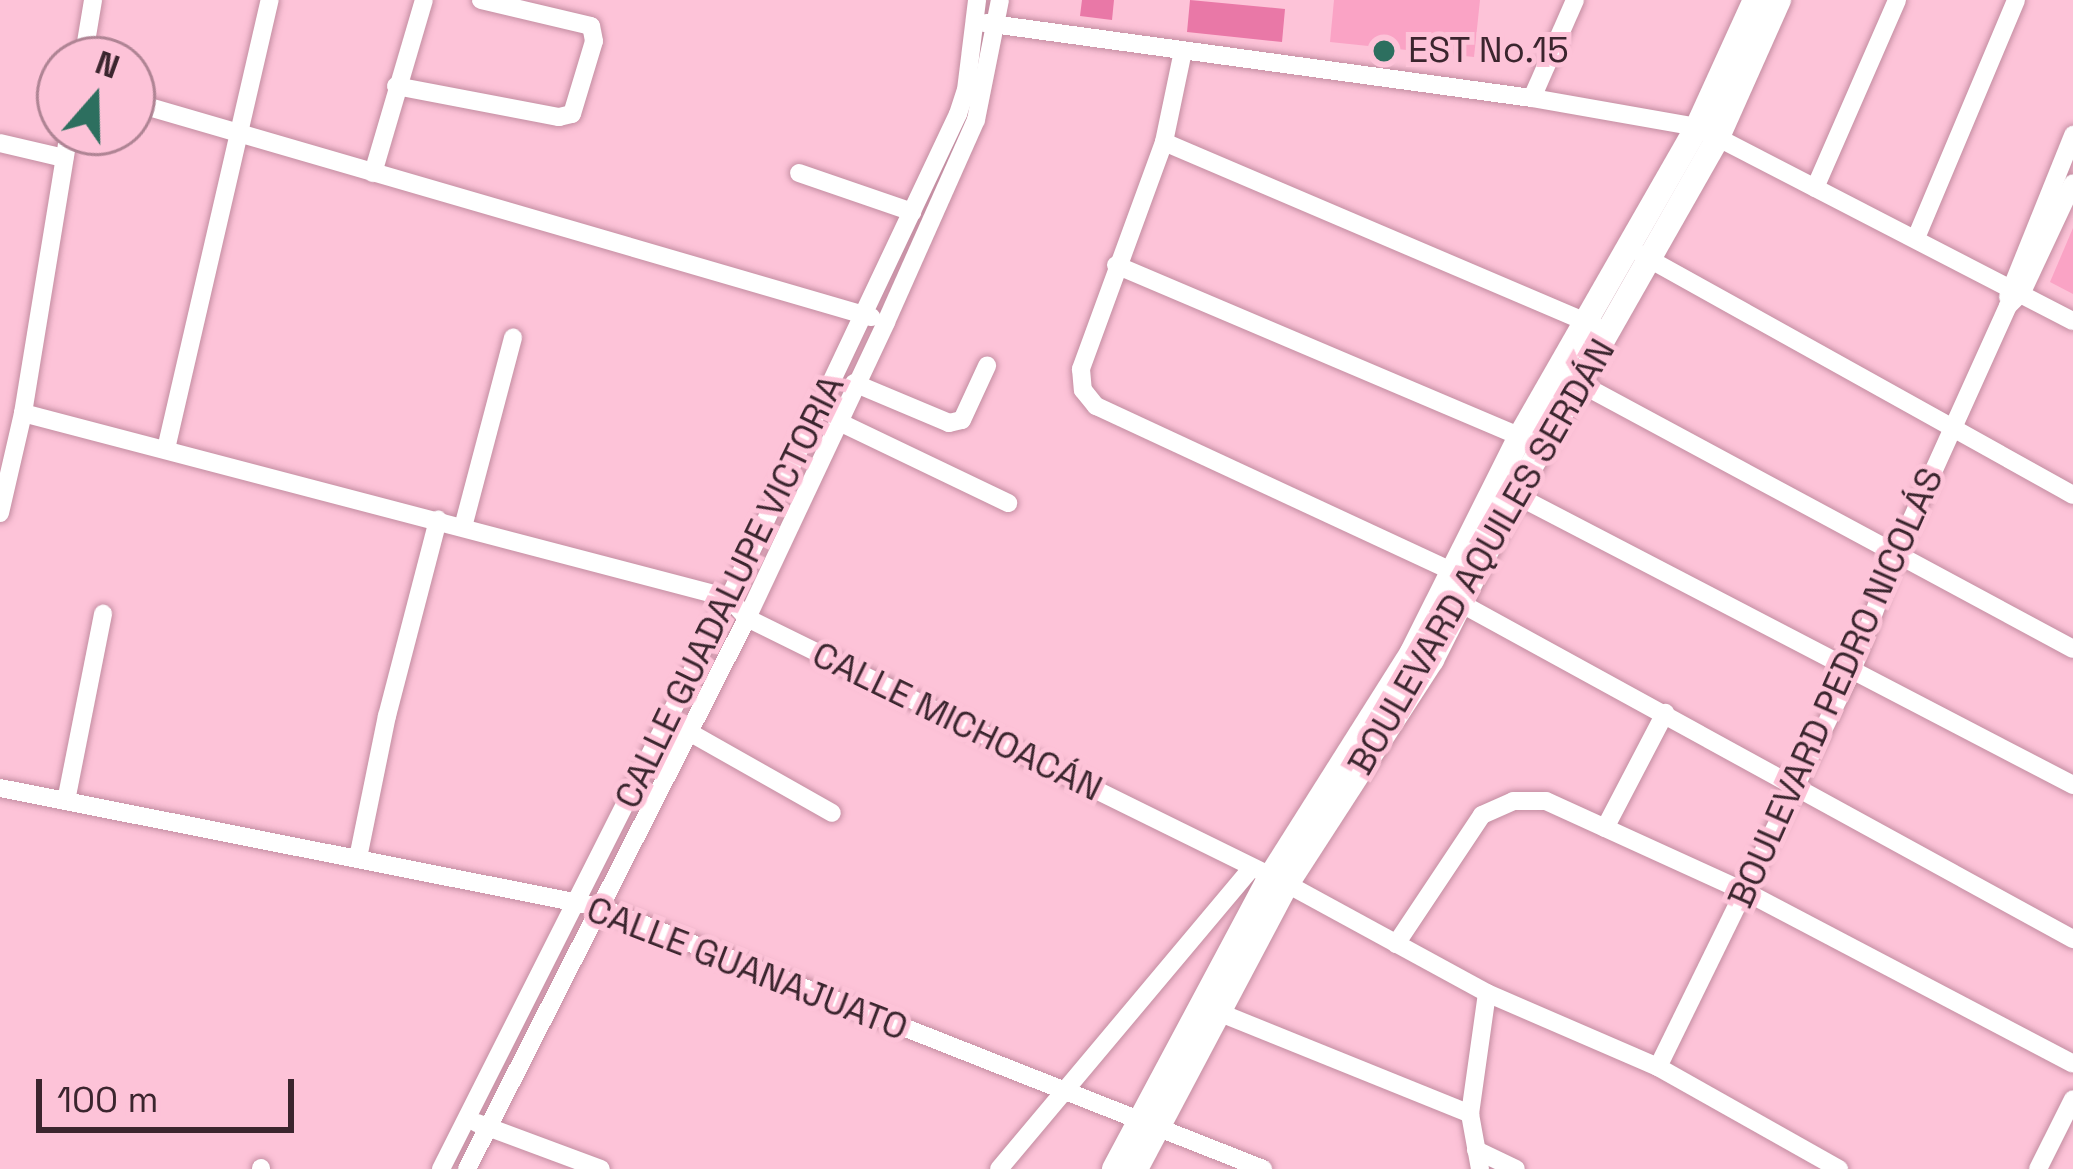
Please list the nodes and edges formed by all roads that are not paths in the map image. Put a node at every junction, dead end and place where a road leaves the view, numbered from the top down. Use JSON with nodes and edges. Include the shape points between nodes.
{"nodes":[{"id":1,"x":94,"y":0,"type":"edge"},
{"id":2,"x":270,"y":0,"type":"edge"},
{"id":3,"x":424,"y":0,"type":"edge"},
{"id":4,"x":481,"y":0,"type":"edge"},
{"id":5,"x":977,"y":0,"type":"edge"},
{"id":6,"x":1000,"y":0,"type":"edge"},
{"id":7,"x":1575,"y":0,"type":"edge"},
{"id":8,"x":1755,"y":0,"type":"edge"},
{"id":9,"x":1779,"y":0,"type":"edge"},
{"id":10,"x":1897,"y":0,"type":"edge"},
{"id":11,"x":2016,"y":0,"type":"edge"},
{"id":12,"x":975,"y":22,"type":"junction"},
{"id":13,"x":996,"y":25,"type":"junction"},
{"id":14,"x":87,"y":36,"type":"edge"},
{"id":15,"x":1183,"y":51,"type":"junction"},
{"id":16,"x":396,"y":86,"type":"junction"},
{"id":17,"x":1532,"y":98,"type":"junction"},
{"id":18,"x":156,"y":109,"type":"edge"},
{"id":19,"x":1707,"y":132,"type":"junction"},
{"id":20,"x":2073,"y":135,"type":"edge"},
{"id":21,"x":242,"y":136,"type":"junction"},
{"id":22,"x":1164,"y":142,"type":"junction"},
{"id":23,"x":0,"y":143,"type":"edge"},
{"id":24,"x":64,"y":158,"type":"joint"},
{"id":25,"x":373,"y":173,"type":"junction"},
{"id":26,"x":799,"y":173,"type":"dead end"},
{"id":27,"x":2073,"y":183,"type":"edge"},
{"id":28,"x":1815,"y":188,"type":"junction"},
{"id":29,"x":912,"y":212,"type":"junction"},
{"id":30,"x":1916,"y":238,"type":"junction"},
{"id":31,"x":1628,"y":246,"type":"junction"},
{"id":32,"x":1650,"y":260,"type":"junction"},
{"id":33,"x":1116,"y":265,"type":"junction"},
{"id":34,"x":2013,"y":294,"type":"junction"},
{"id":35,"x":864,"y":315,"type":"junction"},
{"id":36,"x":1584,"y":321,"type":"junction"},
{"id":37,"x":2073,"y":321,"type":"edge"},
{"id":38,"x":886,"y":322,"type":"junction"},
{"id":39,"x":1608,"y":333,"type":"junction"},
{"id":40,"x":513,"y":338,"type":"dead end"},
{"id":41,"x":988,"y":366,"type":"dead end"},
{"id":42,"x":1557,"y":371,"type":"junction"},
{"id":43,"x":854,"y":383,"type":"junction"},
{"id":44,"x":1580,"y":384,"type":"junction"},
{"id":45,"x":23,"y":413,"type":"junction"},
{"id":46,"x":837,"y":422,"type":"junction"},
{"id":47,"x":1952,"y":428,"type":"junction"},
{"id":48,"x":1532,"y":441,"type":"junction"},
{"id":49,"x":166,"y":448,"type":"junction"},
{"id":50,"x":1505,"y":489,"type":"junction"},
{"id":51,"x":2073,"y":495,"type":"edge"},
{"id":52,"x":1008,"y":503,"type":"dead end"},
{"id":53,"x":0,"y":513,"type":"edge"},
{"id":54,"x":438,"y":520,"type":"junction"},
{"id":55,"x":463,"y":527,"type":"junction"},
{"id":56,"x":1896,"y":554,"type":"junction"},
{"id":57,"x":1460,"y":575,"type":"junction"},
{"id":58,"x":729,"y":598,"type":"junction"},
{"id":59,"x":1462,"y":604,"type":"junction"},
{"id":60,"x":104,"y":614,"type":"dead end"},
{"id":61,"x":747,"y":618,"type":"junction"},
{"id":62,"x":2073,"y":649,"type":"edge"},
{"id":63,"x":1852,"y":671,"type":"junction"},
{"id":64,"x":1664,"y":713,"type":"junction"},
{"id":65,"x":689,"y":732,"type":"junction"},
{"id":66,"x":1796,"y":784,"type":"junction"},
{"id":67,"x":2073,"y":785,"type":"edge"},
{"id":68,"x":0,"y":788,"type":"edge"},
{"id":69,"x":65,"y":801,"type":"junction"},
{"id":70,"x":832,"y":813,"type":"dead end"},
{"id":71,"x":1605,"y":828,"type":"junction"},
{"id":72,"x":358,"y":858,"type":"junction"},
{"id":73,"x":1270,"y":876,"type":"junction"},
{"id":74,"x":1746,"y":892,"type":"junction"},
{"id":75,"x":589,"y":905,"type":"junction"},
{"id":76,"x":2073,"y":939,"type":"edge"},
{"id":77,"x":1396,"y":944,"type":"junction"},
{"id":78,"x":1486,"y":993,"type":"junction"},
{"id":79,"x":1218,"y":1012,"type":"junction"},
{"id":80,"x":2073,"y":1064,"type":"edge"},
{"id":81,"x":1658,"y":1067,"type":"junction"},
{"id":82,"x":1061,"y":1092,"type":"junction"},
{"id":83,"x":2073,"y":1099,"type":"edge"},
{"id":84,"x":1471,"y":1114,"type":"junction"},
{"id":85,"x":467,"y":1120,"type":"junction"},
{"id":86,"x":1148,"y":1125,"type":"junction"},
{"id":87,"x":489,"y":1127,"type":"junction"},
{"id":88,"x":1478,"y":1159,"type":"edge"},
{"id":89,"x":441,"y":1169,"type":"edge"},
{"id":90,"x":467,"y":1169,"type":"edge"},
{"id":91,"x":601,"y":1169,"type":"edge"},
{"id":92,"x":999,"y":1169,"type":"edge"},
{"id":93,"x":1114,"y":1169,"type":"edge"},
{"id":94,"x":1136,"y":1169,"type":"edge"},
{"id":95,"x":1263,"y":1169,"type":"edge"},
{"id":96,"x":1516,"y":1169,"type":"edge"},
{"id":97,"x":1839,"y":1169,"type":"edge"},
{"id":98,"x":2038,"y":1169,"type":"edge"}],
"edges":[{"from":1,"to":14,"type":"street"},
{"from":2,"to":21,"type":"street"},
{"from":3,"to":16,"type":"street"},
{"from":4,"to":16,"type":"street","via":[[591,26],[594,41],[572,114]]},
{"from":5,"to":12,"type":"street","name":"CALLE GUADALUPE VICTORIA"},
{"from":6,"to":13,"type":"street","name":"CALLE GUADALUPE VICTORIA"},
{"from":7,"to":17,"type":"street"},
{"from":8,"to":19,"type":"street","name":"BOULEVARD AQUILES SERDÁN"},
{"from":9,"to":19,"type":"street","name":"BOULEVARD AQUILES SERDÁN"},
{"from":10,"to":28,"type":"street"},
{"from":11,"to":30,"type":"street"},
{"from":12,"to":13,"type":"street"},
{"from":12,"to":29,"type":"street","name":"CALLE GUADALUPE VICTORIA","via":[[966,90]]},
{"from":13,"to":15,"type":"street"},
{"from":13,"to":38,"type":"street","name":"CALLE GUADALUPE VICTORIA","via":[[976,120]]},
{"from":15,"to":17,"type":"street"},
{"from":15,"to":22,"type":"street"},
{"from":16,"to":25,"type":"street"},
{"from":17,"to":19,"type":"street"},
{"from":18,"to":21,"type":"street"},
{"from":19,"to":28,"type":"street"},
{"from":19,"to":31,"type":"street","name":"BOULEVARD AQUILES SERDÁN"},
{"from":19,"to":32,"type":"street","name":"BOULEVARD AQUILES SERDÁN"},
{"from":20,"to":34,"type":"street","name":"BOULEVARD PEDRO NICOLÁS"},
{"from":21,"to":25,"type":"street"},
{"from":21,"to":49,"type":"street"},
{"from":22,"to":33,"type":"street"},
{"from":22,"to":36,"type":"street"},
{"from":23,"to":24,"type":"street"},
{"from":24,"to":45,"type":"street"},
{"from":25,"to":35,"type":"street"},
{"from":26,"to":29,"type":"street"},
{"from":27,"to":34,"type":"street","name":"BOULEVARD PEDRO NICOLÁS"},
{"from":28,"to":30,"type":"street"},
{"from":29,"to":35,"type":"street","name":"CALLE GUADALUPE VICTORIA"},
{"from":30,"to":34,"type":"street"},
{"from":31,"to":32,"type":"street"},
{"from":31,"to":36,"type":"street","name":"BOULEVARD AQUILES SERDÁN"},
{"from":32,"to":39,"type":"street","name":"BOULEVARD AQUILES SERDÁN"},
{"from":32,"to":47,"type":"street"},
{"from":33,"to":48,"type":"street"},
{"from":33,"to":57,"type":"street","via":[[1081,370],[1096,406]]},
{"from":34,"to":37,"type":"street"},
{"from":34,"to":47,"type":"street","name":"BOULEVARD PEDRO NICOLÁS"},
{"from":35,"to":38,"type":"street"},
{"from":35,"to":58,"type":"street","name":"CALLE GUADALUPE VICTORIA"},
{"from":36,"to":39,"type":"street"},
{"from":36,"to":42,"type":"street","name":"BOULEVARD AQUILES SERDÁN"},
{"from":38,"to":43,"type":"street","name":"CALLE GUADALUPE VICTORIA"},
{"from":39,"to":44,"type":"street","name":"BOULEVARD AQUILES SERDÁN"},
{"from":40,"to":55,"type":"street"},
{"from":41,"to":43,"type":"street","via":[[962,420],[949,423]]},
{"from":42,"to":44,"type":"street"},
{"from":42,"to":48,"type":"street","name":"BOULEVARD AQUILES SERDÁN"},
{"from":43,"to":46,"type":"street","name":"CALLE GUADALUPE VICTORIA"},
{"from":44,"to":48,"type":"street","name":"BOULEVARD AQUILES SERDÁN"},
{"from":44,"to":56,"type":"street"},
{"from":45,"to":49,"type":"street"},
{"from":45,"to":53,"type":"street"},
{"from":46,"to":52,"type":"street"},
{"from":46,"to":61,"type":"street","name":"CALLE GUADALUPE VICTORIA"},
{"from":47,"to":51,"type":"street"},
{"from":47,"to":56,"type":"street","name":"BOULEVARD PEDRO NICOLÁS"},
{"from":48,"to":50,"type":"street","name":"BOULEVARD AQUILES SERDÁN"},
{"from":49,"to":54,"type":"street"},
{"from":50,"to":57,"type":"street","name":"BOULEVARD AQUILES SERDÁN"},
{"from":50,"to":63,"type":"street"},
{"from":54,"to":55,"type":"street"},
{"from":54,"to":72,"type":"street"},
{"from":55,"to":58,"type":"street"},
{"from":56,"to":62,"type":"street"},
{"from":56,"to":63,"type":"street","name":"BOULEVARD PEDRO NICOLÁS"},
{"from":57,"to":59,"type":"street","name":"BOULEVARD AQUILES SERDÁN"},
{"from":57,"to":73,"type":"street","name":"BOULEVARD AQUILES SERDÁN"},
{"from":58,"to":61,"type":"street","name":"CALLE MICHOACÁN"},
{"from":58,"to":75,"type":"street","name":"CALLE GUADALUPE VICTORIA"},
{"from":59,"to":64,"type":"street"},
{"from":59,"to":73,"type":"street","name":"BOULEVARD AQUILES SERDÁN","via":[[1421,678]]},
{"from":60,"to":69,"type":"street"},
{"from":61,"to":65,"type":"street","name":"CALLE GUADALUPE VICTORIA"},
{"from":61,"to":73,"type":"street","name":"CALLE MICHOACÁN"},
{"from":63,"to":66,"type":"street","name":"BOULEVARD PEDRO NICOLÁS"},
{"from":63,"to":67,"type":"street"},
{"from":64,"to":66,"type":"street"},
{"from":64,"to":71,"type":"street"},
{"from":65,"to":70,"type":"street"},
{"from":65,"to":75,"type":"street","name":"CALLE GUADALUPE VICTORIA"},
{"from":66,"to":74,"type":"street","name":"BOULEVARD PEDRO NICOLÁS"},
{"from":66,"to":76,"type":"street"},
{"from":68,"to":69,"type":"street","name":"CALLE GUANAJUATO"},
{"from":69,"to":72,"type":"street","name":"CALLE GUANAJUATO"},
{"from":71,"to":74,"type":"street"},
{"from":71,"to":77,"type":"street","via":[[1546,801],[1513,800],[1482,815]]},
{"from":72,"to":75,"type":"street","name":"CALLE GUANAJUATO"},
{"from":73,"to":77,"type":"street","name":"CALLE MICHOACÁN"},
{"from":73,"to":79,"type":"street","name":"BOULEVARD AQUILES SERDÁN"},
{"from":73,"to":82,"type":"street"},
{"from":73,"to":86,"type":"street","name":"BOULEVARD AQUILES SERDÁN"},
{"from":74,"to":80,"type":"street"},
{"from":74,"to":81,"type":"street","name":"BOULEVARD PEDRO NICOLÁS"},
{"from":75,"to":82,"type":"street","name":"CALLE GUANAJUATO"},
{"from":75,"to":85,"type":"street","name":"CALLE GUADALUPE VICTORIA"},
{"from":75,"to":87,"type":"street","name":"CALLE GUADALUPE VICTORIA"},
{"from":77,"to":78,"type":"street","name":"CALLE MICHOACÁN"},
{"from":78,"to":81,"type":"street","name":"CALLE MICHOACÁN"},
{"from":78,"to":84,"type":"street"},
{"from":79,"to":84,"type":"street"},
{"from":79,"to":86,"type":"street","name":"BOULEVARD AQUILES SERDÁN"},
{"from":81,"to":97,"type":"street","name":"CALLE MICHOACÁN"},
{"from":82,"to":86,"type":"street","name":"CALLE GUANAJUATO"},
{"from":82,"to":92,"type":"street"},
{"from":83,"to":98,"type":"street"},
{"from":84,"to":88,"type":"street"},
{"from":85,"to":87,"type":"street"},
{"from":85,"to":89,"type":"street","name":"CALLE GUADALUPE VICTORIA"},
{"from":86,"to":93,"type":"street","name":"BOULEVARD AQUILES SERDÁN"},
{"from":86,"to":94,"type":"street","name":"BOULEVARD AQUILES SERDÁN"},
{"from":86,"to":95,"type":"street","name":"CALLE GUANAJUATO"},
{"from":87,"to":90,"type":"street","name":"CALLE GUADALUPE VICTORIA"},
{"from":87,"to":91,"type":"street"},
{"from":88,"to":96,"type":"street"}]}
